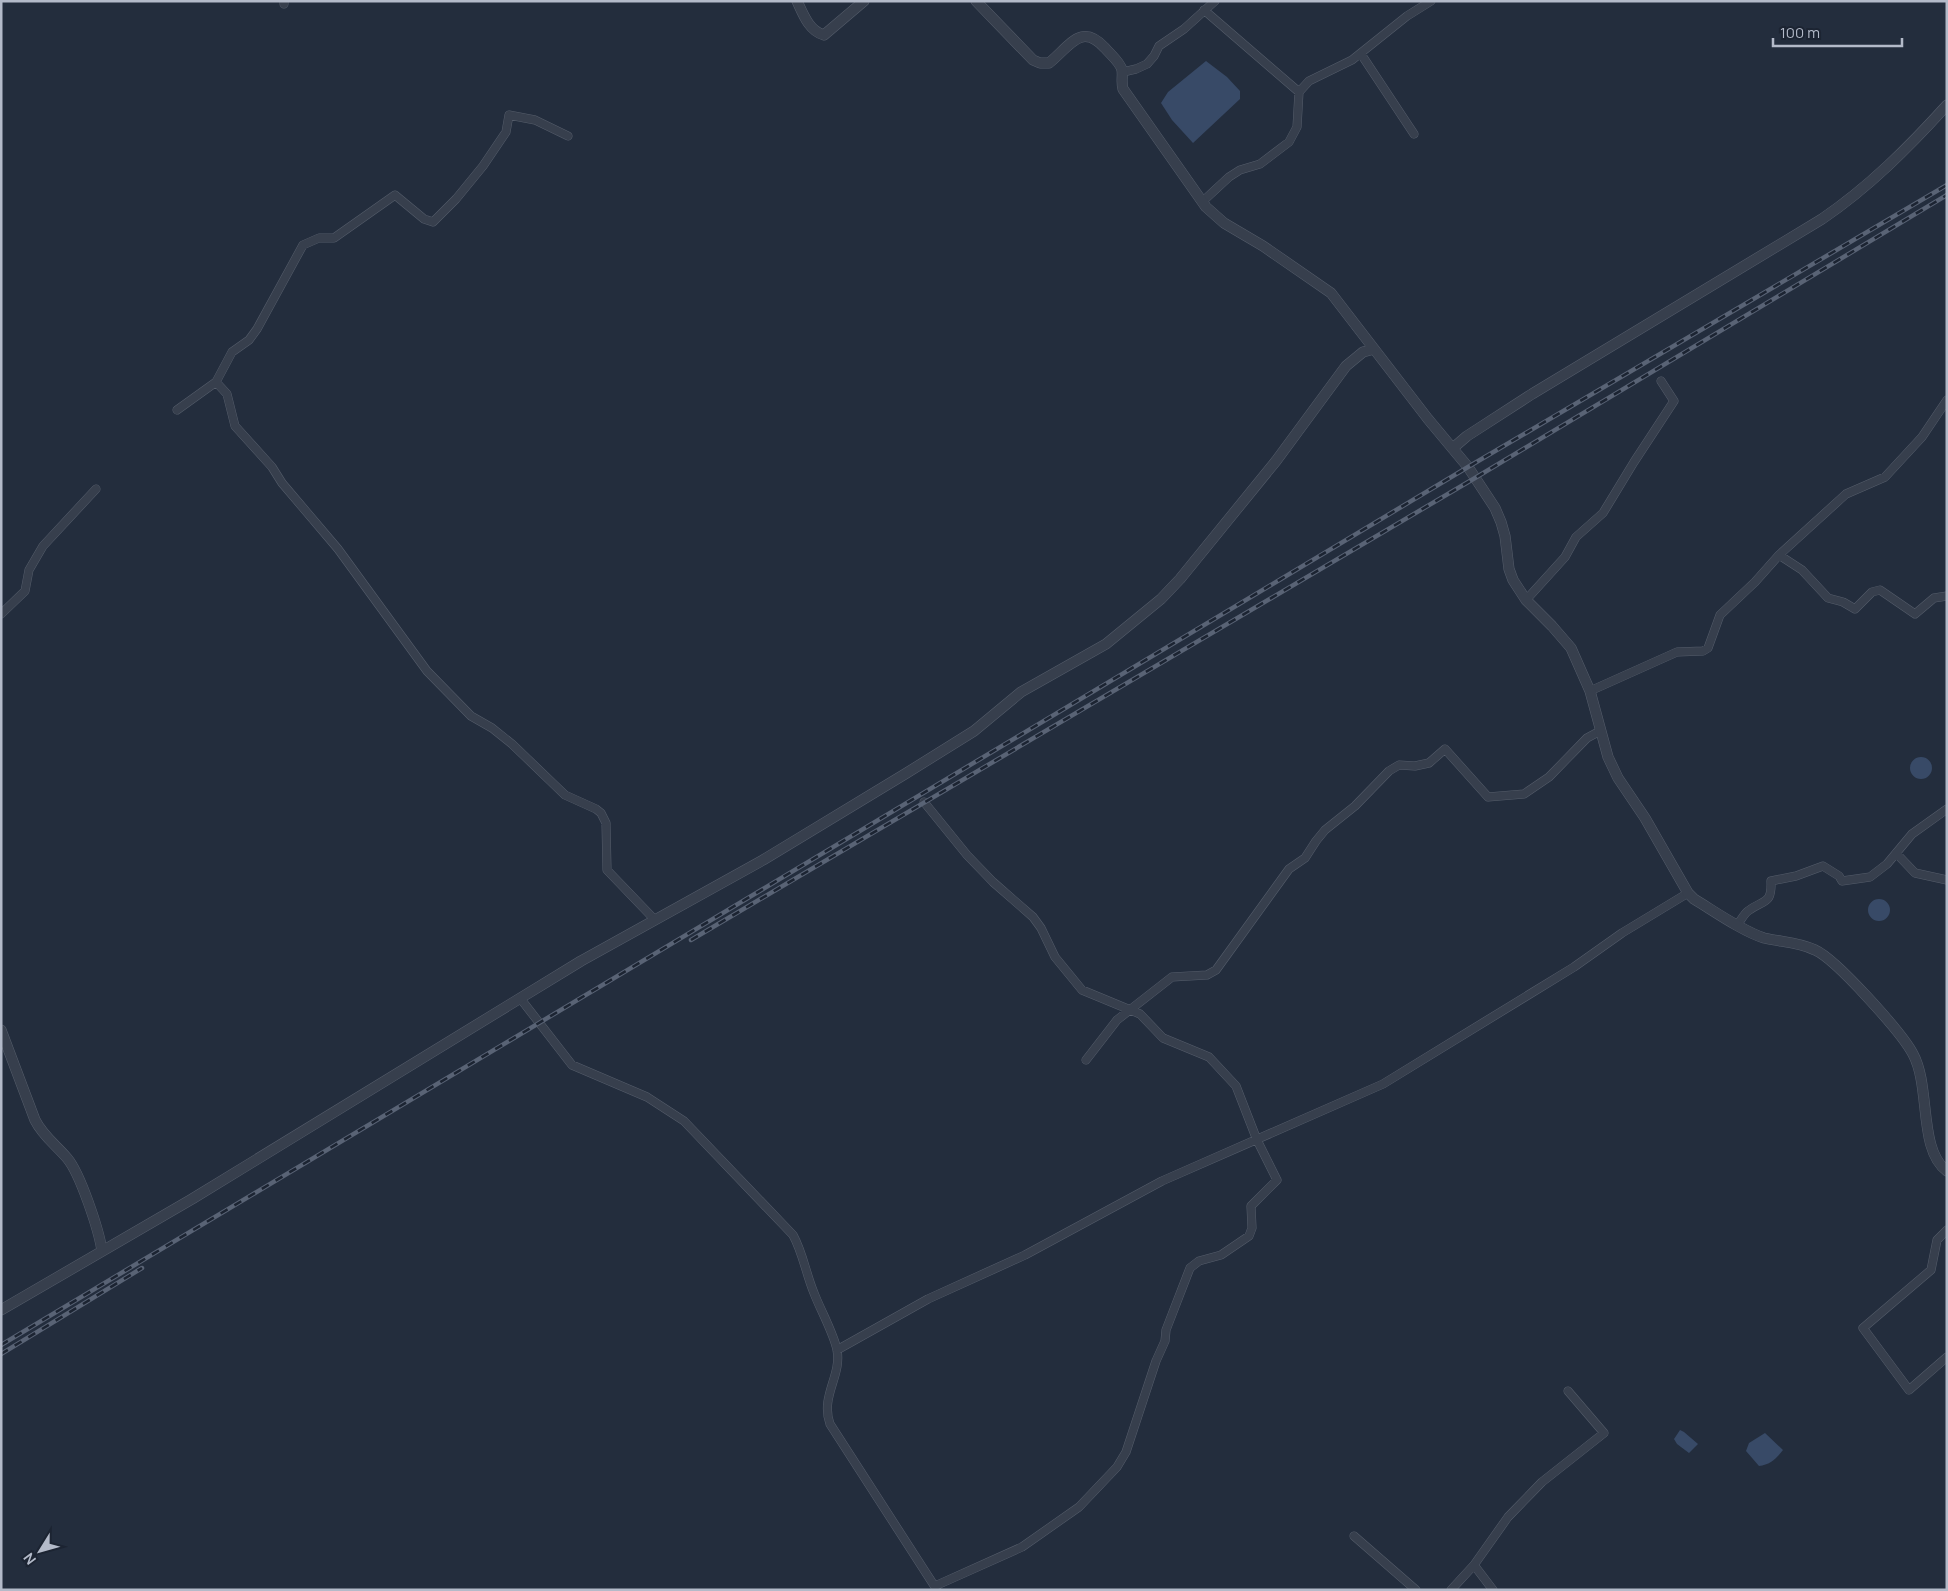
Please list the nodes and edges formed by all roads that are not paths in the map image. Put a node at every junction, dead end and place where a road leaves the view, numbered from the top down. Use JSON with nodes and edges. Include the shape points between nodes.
{"nodes":[{"id":1,"x":797,"y":1,"type":"edge"},
{"id":2,"x":864,"y":1,"type":"edge"},
{"id":3,"x":976,"y":1,"type":"edge"},
{"id":4,"x":1215,"y":1,"type":"edge"},
{"id":5,"x":1431,"y":1,"type":"edge"},
{"id":6,"x":1204,"y":10,"type":"junction"},
{"id":7,"x":1361,"y":54,"type":"junction"},
{"id":8,"x":1122,"y":72,"type":"junction"},
{"id":9,"x":1299,"y":92,"type":"junction"},
{"id":10,"x":1947,"y":105,"type":"edge"},
{"id":11,"x":1414,"y":134,"type":"dead end"},
{"id":12,"x":568,"y":136,"type":"dead end"},
{"id":13,"x":1202,"y":202,"type":"junction"},
{"id":14,"x":1374,"y":348,"type":"junction"},
{"id":15,"x":1661,"y":381,"type":"dead end"},
{"id":16,"x":216,"y":382,"type":"junction"},
{"id":17,"x":1947,"y":400,"type":"edge"},
{"id":18,"x":177,"y":410,"type":"dead end"},
{"id":19,"x":1453,"y":448,"type":"junction"},
{"id":20,"x":96,"y":489,"type":"dead end"},
{"id":21,"x":1779,"y":555,"type":"junction"},
{"id":22,"x":1947,"y":596,"type":"edge"},
{"id":23,"x":1526,"y":600,"type":"junction"},
{"id":24,"x":1,"y":614,"type":"edge"},
{"id":25,"x":1590,"y":691,"type":"junction"},
{"id":26,"x":1600,"y":731,"type":"junction"},
{"id":27,"x":924,"y":802,"type":"dead end"},
{"id":28,"x":1947,"y":809,"type":"edge"},
{"id":29,"x":1896,"y":853,"type":"junction"},
{"id":30,"x":1947,"y":880,"type":"edge"},
{"id":31,"x":1688,"y":893,"type":"junction"},
{"id":32,"x":655,"y":920,"type":"junction"},
{"id":33,"x":1738,"y":924,"type":"junction"},
{"id":34,"x":520,"y":998,"type":"junction"},
{"id":35,"x":1128,"y":1010,"type":"junction"},
{"id":36,"x":1,"y":1030,"type":"edge"},
{"id":37,"x":1086,"y":1060,"type":"dead end"},
{"id":38,"x":1257,"y":1140,"type":"junction"},
{"id":39,"x":1947,"y":1171,"type":"edge"},
{"id":40,"x":1947,"y":1230,"type":"edge"},
{"id":41,"x":102,"y":1251,"type":"junction"},
{"id":42,"x":1,"y":1310,"type":"edge"},
{"id":43,"x":837,"y":1350,"type":"junction"},
{"id":44,"x":1947,"y":1357,"type":"edge"},
{"id":45,"x":1568,"y":1391,"type":"dead end"},
{"id":46,"x":1354,"y":1536,"type":"dead end"},
{"id":47,"x":1474,"y":1565,"type":"junction"},
{"id":48,"x":936,"y":1588,"type":"edge"},
{"id":49,"x":1416,"y":1590,"type":"edge"},
{"id":50,"x":1451,"y":1590,"type":"edge"},
{"id":51,"x":1493,"y":1590,"type":"edge"}],
"edges":[{"from":1,"to":2,"type":"street","via":[[810,26],[824,35]]},
{"from":3,"to":8,"type":"street","via":[[1040,63],[1049,63],[1073,42],[1088,35],[1100,43]]},
{"from":4,"to":6,"type":"street"},
{"from":5,"to":7,"type":"street","via":[[1387,31]]},
{"from":6,"to":8,"type":"street","via":[[1159,46],[1147,64]]},
{"from":6,"to":9,"type":"street"},
{"from":7,"to":9,"type":"street","via":[[1309,81]]},
{"from":7,"to":11,"type":"street"},
{"from":8,"to":13,"type":"street","via":[[1120,81],[1123,89]]},
{"from":9,"to":13,"type":"street","via":[[1297,127],[1289,142],[1260,164],[1229,177]]},
{"from":10,"to":19,"type":"street","via":[[1895,160],[1844,204],[1754,262],[1532,394]]},
{"from":12,"to":16,"type":"street","via":[[534,120],[509,115],[506,132],[483,166],[433,222],[424,219],[395,195],[334,238],[319,238],[303,245],[257,329],[249,340],[232,352]]},
{"from":13,"to":14,"type":"street","via":[[1214,216],[1326,288]]},
{"from":14,"to":19,"type":"street"},
{"from":14,"to":32,"type":"street","via":[[1350,361],[1198,558],[1130,626],[1083,658],[1021,692],[974,731],[905,774]]},
{"from":15,"to":23,"type":"street","via":[[1674,401],[1604,513],[1576,537],[1566,557]]},
{"from":16,"to":18,"type":"street"},
{"from":16,"to":32,"type":"street","via":[[227,394],[235,426],[338,549],[427,670],[471,716],[512,744],[565,795],[601,813],[606,823],[607,870]]},
{"from":17,"to":21,"type":"street","via":[[1922,437],[1885,477],[1846,494]]},
{"from":19,"to":23,"type":"street","via":[[1495,508],[1505,536],[1509,569]]},
{"from":20,"to":24,"type":"street","via":[[44,546],[29,570],[25,591]]},
{"from":21,"to":22,"type":"street","via":[[1802,570],[1828,598],[1855,609],[1872,592],[1880,590],[1915,614],[1934,598]]},
{"from":21,"to":25,"type":"street","via":[[1720,615],[1708,648],[1677,652]]},
{"from":23,"to":25,"type":"street","via":[[1571,648]]},
{"from":25,"to":26,"type":"street"},
{"from":26,"to":31,"type":"street","via":[[1618,778]]},
{"from":26,"to":35,"type":"street","via":[[1587,738],[1550,777],[1524,794],[1488,797],[1445,748],[1429,763],[1399,765],[1389,770],[1355,806],[1325,830],[1305,858],[1289,869],[1216,970],[1207,975],[1172,977]]},
{"from":27,"to":35,"type":"street","via":[[967,855],[1033,917],[1055,957],[1082,990]]},
{"from":28,"to":29,"type":"street","via":[[1912,834]]},
{"from":29,"to":30,"type":"street","via":[[1915,873]]},
{"from":29,"to":33,"type":"street","via":[[1870,877],[1842,881],[1823,866],[1771,881],[1767,901],[1747,912]]},
{"from":31,"to":33,"type":"street"},
{"from":31,"to":38,"type":"street","via":[[1382,1084]]},
{"from":32,"to":34,"type":"street"},
{"from":33,"to":39,"type":"street","via":[[1764,938],[1816,950],[1842,971],[1874,1005],[1914,1056],[1922,1084],[1930,1144],[1934,1157]]},
{"from":34,"to":41,"type":"street"},
{"from":34,"to":43,"type":"street","via":[[572,1064],[647,1097],[684,1121],[773,1212],[799,1245],[813,1292]]},
{"from":35,"to":37,"type":"street"},
{"from":35,"to":38,"type":"street","via":[[1140,1014],[1163,1038],[1209,1057],[1236,1086]]},
{"from":36,"to":41,"type":"street","via":[[40,1130],[75,1169]]},
{"from":38,"to":43,"type":"street","via":[[1162,1181],[1025,1255],[928,1299]]},
{"from":38,"to":48,"type":"street","via":[[1277,1180],[1251,1206],[1249,1236],[1190,1268],[1126,1452],[1117,1467],[1079,1507],[1022,1547]]},
{"from":40,"to":44,"type":"street","via":[[1937,1240],[1931,1270],[1863,1328],[1909,1390]]},
{"from":41,"to":42,"type":"street"},
{"from":43,"to":48,"type":"street","via":[[826,1408],[830,1424]]},
{"from":45,"to":47,"type":"street","via":[[1604,1433],[1542,1482],[1508,1517]]},
{"from":46,"to":49,"type":"street"},
{"from":47,"to":50,"type":"street"},
{"from":47,"to":51,"type":"street"}]}
